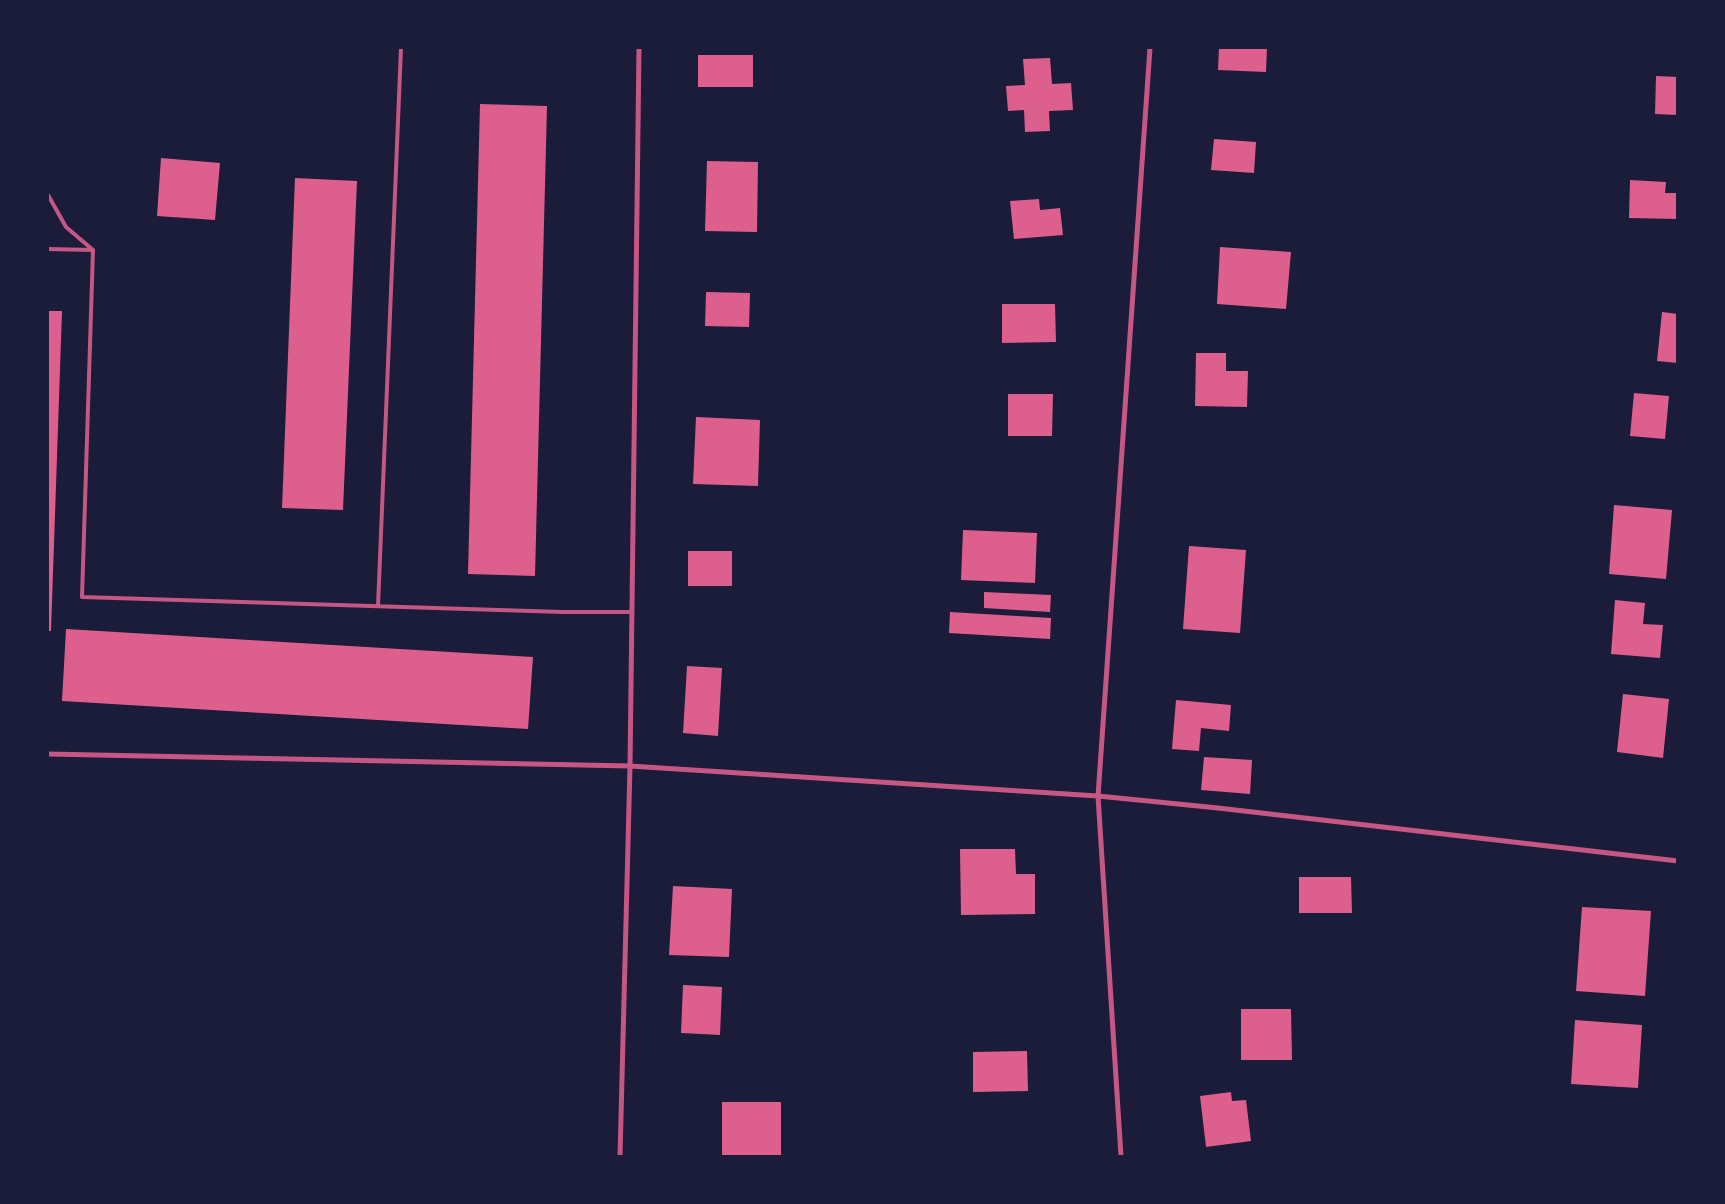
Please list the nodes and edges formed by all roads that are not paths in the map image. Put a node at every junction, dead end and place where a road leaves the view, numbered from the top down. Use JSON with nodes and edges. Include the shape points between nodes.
{"nodes":[{"id":1,"x":401,"y":48,"type":"edge"},
{"id":2,"x":639,"y":48,"type":"edge"},
{"id":3,"x":1150,"y":48,"type":"edge"},
{"id":4,"x":48,"y":195,"type":"edge"},
{"id":5,"x":48,"y":249,"type":"edge"},
{"id":6,"x":93,"y":250,"type":"junction"},
{"id":7,"x":378,"y":606,"type":"junction"},
{"id":8,"x":632,"y":612,"type":"junction"},
{"id":9,"x":48,"y":754,"type":"edge"},
{"id":10,"x":630,"y":766,"type":"junction"},
{"id":11,"x":1098,"y":796,"type":"junction"},
{"id":12,"x":1678,"y":860,"type":"edge"},
{"id":13,"x":620,"y":1156,"type":"edge"},
{"id":14,"x":1122,"y":1156,"type":"edge"}],
"edges":[{"from":1,"to":7,"type":"lane"},
{"from":2,"to":8,"type":"street"},
{"from":3,"to":11,"type":"street"},
{"from":4,"to":6,"type":"lane","via":[[66,227]]},
{"from":5,"to":6,"type":"lane"},
{"from":6,"to":7,"type":"lane","via":[[82,597]]},
{"from":7,"to":8,"type":"lane"},
{"from":8,"to":10,"type":"street"},
{"from":9,"to":10,"type":"street"},
{"from":10,"to":11,"type":"street"},
{"from":10,"to":13,"type":"street"},
{"from":11,"to":12,"type":"street"},
{"from":11,"to":14,"type":"street"}]}
